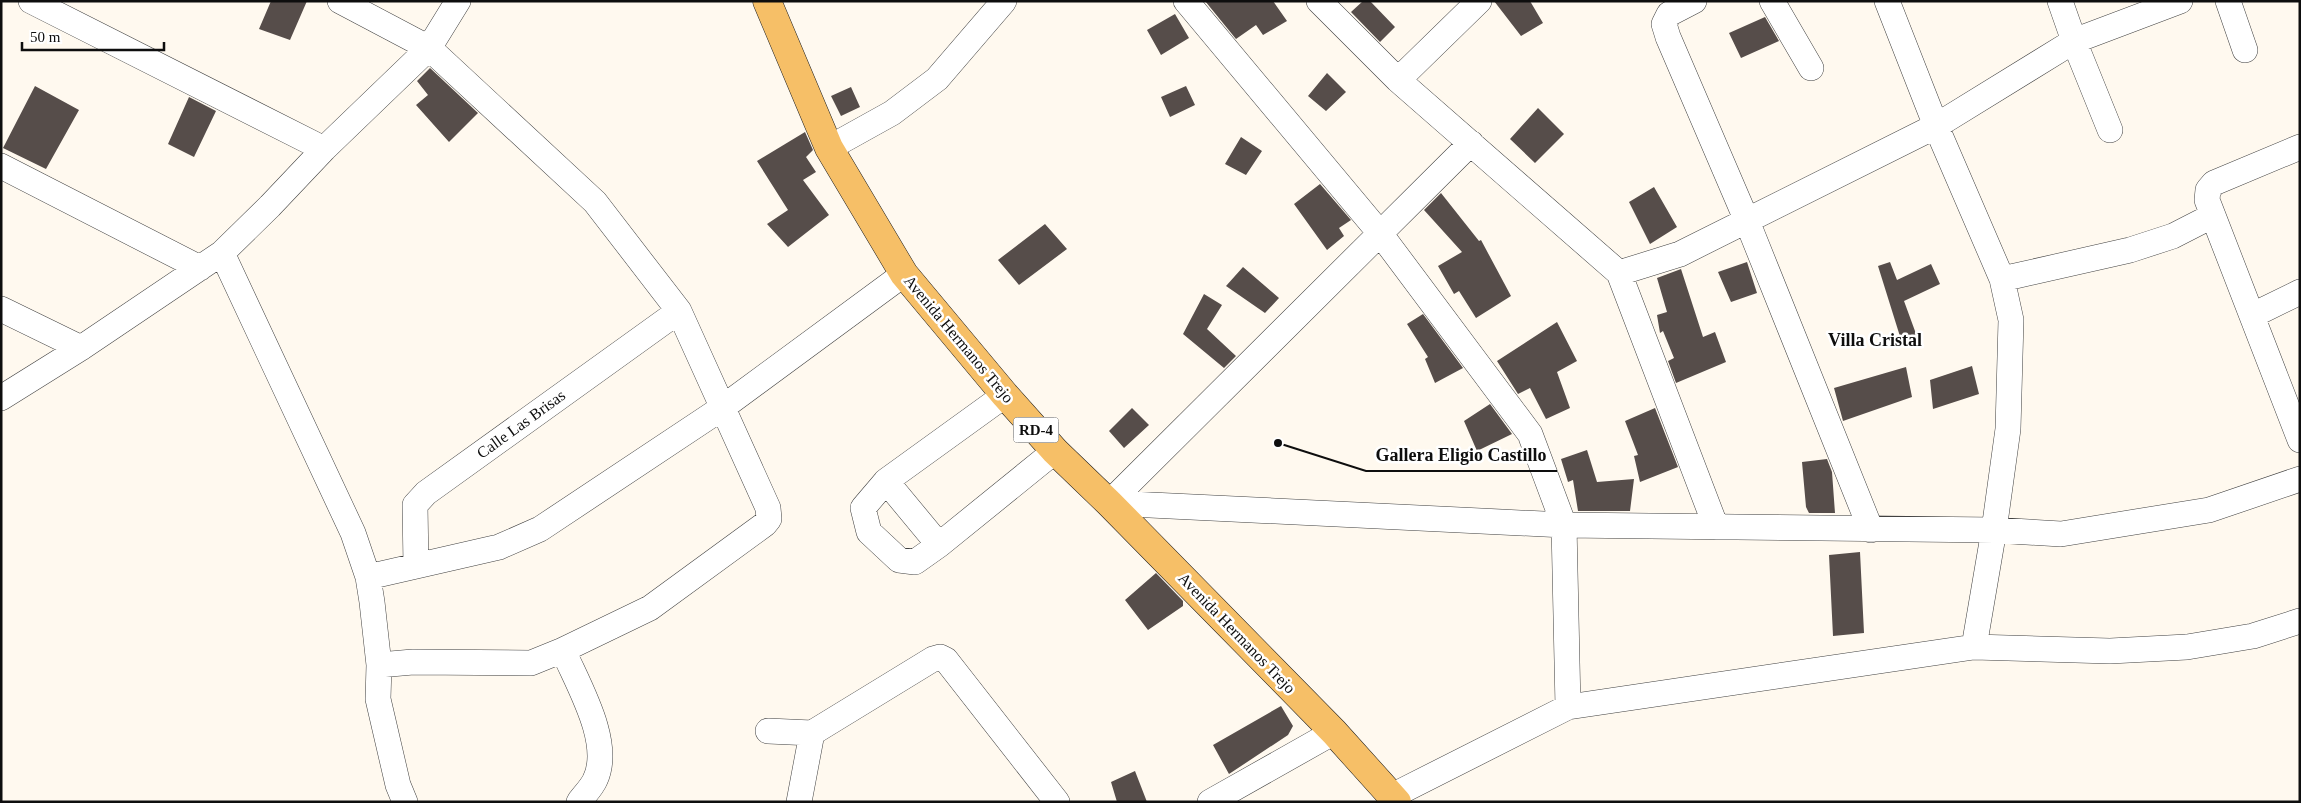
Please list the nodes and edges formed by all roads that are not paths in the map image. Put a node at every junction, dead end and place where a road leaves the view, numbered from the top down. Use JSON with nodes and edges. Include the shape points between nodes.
{"nodes":[{"id":1,"x":31,"y":1,"type":"edge"},
{"id":2,"x":340,"y":1,"type":"edge"},
{"id":3,"x":458,"y":1,"type":"edge"},
{"id":4,"x":767,"y":1,"type":"edge"},
{"id":5,"x":1004,"y":1,"type":"edge"},
{"id":6,"x":1186,"y":1,"type":"edge"},
{"id":7,"x":1319,"y":1,"type":"edge"},
{"id":8,"x":1479,"y":1,"type":"edge"},
{"id":9,"x":1694,"y":1,"type":"edge"},
{"id":10,"x":1772,"y":1,"type":"edge"},
{"id":11,"x":1887,"y":1,"type":"edge"},
{"id":12,"x":2060,"y":1,"type":"edge"},
{"id":13,"x":2180,"y":1,"type":"edge"},
{"id":14,"x":2228,"y":1,"type":"edge"},
{"id":15,"x":2074,"y":41,"type":"junction"},
{"id":16,"x":429,"y":48,"type":"junction"},
{"id":17,"x":2245,"y":50,"type":"dead end"},
{"id":18,"x":1811,"y":68,"type":"dead end"},
{"id":19,"x":1398,"y":80,"type":"junction"},
{"id":20,"x":1936,"y":126,"type":"junction"},
{"id":21,"x":2110,"y":130,"type":"dead end"},
{"id":22,"x":1471,"y":143,"type":"junction"},
{"id":23,"x":2300,"y":147,"type":"edge"},
{"id":24,"x":829,"y":148,"type":"junction"},
{"id":25,"x":324,"y":149,"type":"junction"},
{"id":26,"x":1,"y":166,"type":"edge"},
{"id":27,"x":2212,"y":216,"type":"junction"},
{"id":28,"x":1747,"y":221,"type":"junction"},
{"id":29,"x":1379,"y":232,"type":"junction"},
{"id":30,"x":222,"y":253,"type":"junction"},
{"id":31,"x":200,"y":268,"type":"junction"},
{"id":32,"x":904,"y":274,"type":"junction"},
{"id":33,"x":1619,"y":274,"type":"junction"},
{"id":34,"x":2002,"y":279,"type":"junction"},
{"id":35,"x":2300,"y":292,"type":"edge"},
{"id":36,"x":1,"y":309,"type":"edge"},
{"id":37,"x":679,"y":311,"type":"junction"},
{"id":38,"x":2253,"y":315,"type":"junction"},
{"id":39,"x":81,"y":348,"type":"junction"},
{"id":40,"x":1005,"y":395,"type":"junction"},
{"id":41,"x":1,"y":398,"type":"edge"},
{"id":42,"x":722,"y":408,"type":"junction"},
{"id":43,"x":2300,"y":440,"type":"edge"},
{"id":44,"x":1055,"y":451,"type":"junction"},
{"id":45,"x":2300,"y":478,"type":"edge"},
{"id":46,"x":886,"y":480,"type":"junction"},
{"id":47,"x":1109,"y":503,"type":"junction"},
{"id":48,"x":1564,"y":525,"type":"junction"},
{"id":49,"x":1716,"y":527,"type":"junction"},
{"id":50,"x":1871,"y":530,"type":"junction"},
{"id":51,"x":1994,"y":530,"type":"junction"},
{"id":52,"x":939,"y":545,"type":"junction"},
{"id":53,"x":416,"y":566,"type":"junction"},
{"id":54,"x":368,"y":577,"type":"junction"},
{"id":55,"x":2300,"y":621,"type":"edge"},
{"id":56,"x":1974,"y":647,"type":"junction"},
{"id":57,"x":563,"y":650,"type":"junction"},
{"id":58,"x":379,"y":665,"type":"junction"},
{"id":59,"x":1568,"y":707,"type":"junction"},
{"id":60,"x":768,"y":731,"type":"dead end"},
{"id":61,"x":1334,"y":732,"type":"junction"},
{"id":62,"x":812,"y":733,"type":"junction"},
{"id":63,"x":1395,"y":799,"type":"edge"},
{"id":64,"x":405,"y":802,"type":"edge"},
{"id":65,"x":579,"y":802,"type":"edge"},
{"id":66,"x":799,"y":802,"type":"edge"},
{"id":67,"x":1057,"y":802,"type":"edge"},
{"id":68,"x":1210,"y":802,"type":"edge"}],
"edges":[{"from":1,"to":25,"type":"street"},
{"from":2,"to":16,"type":"street"},
{"from":3,"to":16,"type":"street"},
{"from":4,"to":24,"type":"main road","name":"Avenida Hermanos Trejo","number":"RD-4"},
{"from":5,"to":24,"type":"street","via":[[937,79],[892,113]]},
{"from":6,"to":29,"type":"street"},
{"from":7,"to":19,"type":"street"},
{"from":8,"to":19,"type":"street"},
{"from":9,"to":28,"type":"street","via":[[1669,14],[1664,24]]},
{"from":10,"to":18,"type":"street"},
{"from":11,"to":20,"type":"street"},
{"from":12,"to":15,"type":"street"},
{"from":13,"to":15,"type":"street"},
{"from":14,"to":17,"type":"street"},
{"from":15,"to":20,"type":"street"},
{"from":15,"to":21,"type":"street"},
{"from":16,"to":25,"type":"street"},
{"from":16,"to":37,"type":"street","via":[[595,202]]},
{"from":19,"to":22,"type":"street"},
{"from":20,"to":28,"type":"street"},
{"from":20,"to":34,"type":"street"},
{"from":22,"to":29,"type":"street"},
{"from":22,"to":33,"type":"street"},
{"from":23,"to":27,"type":"street","via":[[2214,183],[2208,190],[2207,200]]},
{"from":24,"to":32,"type":"main road","name":"Avenida Hermanos Trejo","number":"RD-4"},
{"from":25,"to":30,"type":"street"},
{"from":26,"to":31,"type":"street"},
{"from":27,"to":34,"type":"street","via":[[2173,236],[2130,250]]},
{"from":27,"to":38,"type":"street"},
{"from":28,"to":33,"type":"street","via":[[1680,254]]},
{"from":28,"to":50,"type":"street"},
{"from":29,"to":47,"type":"street"},
{"from":29,"to":48,"type":"street","via":[[1530,434]]},
{"from":30,"to":31,"type":"street"},
{"from":30,"to":54,"type":"street","via":[[353,533]]},
{"from":31,"to":39,"type":"street"},
{"from":32,"to":40,"type":"main road","name":"Avenida Hermanos Trejo","number":"RD-4"},
{"from":32,"to":42,"type":"street"},
{"from":33,"to":49,"type":"street"},
{"from":34,"to":51,"type":"street","via":[[2011,320],[2008,429]]},
{"from":35,"to":38,"type":"street"},
{"from":36,"to":39,"type":"street"},
{"from":37,"to":42,"type":"street"},
{"from":37,"to":53,"type":"street","name":"Calle Las Brisas","via":[[426,493],[415,505]]},
{"from":38,"to":43,"type":"street"},
{"from":39,"to":41,"type":"street"},
{"from":40,"to":44,"type":"main road","name":"Avenida Hermanos Trejo","number":"RD-4"},
{"from":40,"to":46,"type":"street"},
{"from":42,"to":53,"type":"street","via":[[540,529],[499,547]]},
{"from":42,"to":57,"type":"street","via":[[768,508],[769,519],[650,608]]},
{"from":44,"to":47,"type":"main road","name":"Avenida Hermanos Trejo","number":"RD-4"},
{"from":44,"to":52,"type":"street"},
{"from":45,"to":51,"type":"street","via":[[2209,510],[2061,534]]},
{"from":46,"to":52,"type":"street"},
{"from":46,"to":52,"type":"street","via":[[864,508],[869,532],[899,560],[915,562]]},
{"from":47,"to":48,"type":"street"},
{"from":47,"to":61,"type":"main road","name":"Avenida Hermanos Trejo","number":"RD-4"},
{"from":48,"to":49,"type":"street"},
{"from":48,"to":59,"type":"street"},
{"from":49,"to":50,"type":"street"},
{"from":50,"to":51,"type":"street"},
{"from":51,"to":56,"type":"street"},
{"from":53,"to":54,"type":"street"},
{"from":54,"to":58,"type":"street"},
{"from":55,"to":56,"type":"street","via":[[2253,636],[2187,646],[2110,652]]},
{"from":56,"to":59,"type":"street"},
{"from":57,"to":58,"type":"street","via":[[531,663],[413,662]]},
{"from":57,"to":65,"type":"street","via":[[595,726],[601,752],[596,779]]},
{"from":58,"to":64,"type":"street","via":[[378,699]]},
{"from":59,"to":63,"type":"street"},
{"from":60,"to":62,"type":"street"},
{"from":61,"to":63,"type":"main road","name":"Avenida Hermanos Trejo","number":"RD-4"},
{"from":61,"to":68,"type":"street"},
{"from":62,"to":66,"type":"street"},
{"from":62,"to":67,"type":"street","via":[[940,657],[946,660]]}]}
